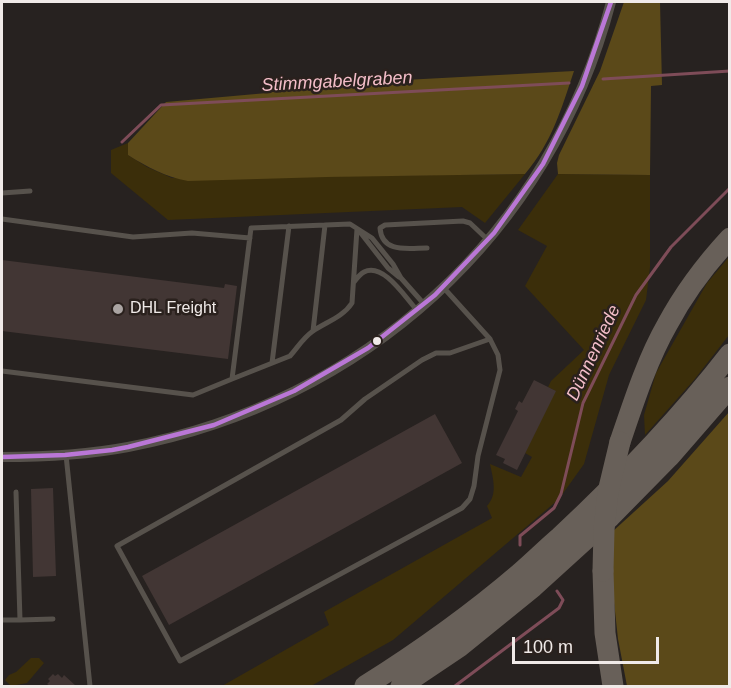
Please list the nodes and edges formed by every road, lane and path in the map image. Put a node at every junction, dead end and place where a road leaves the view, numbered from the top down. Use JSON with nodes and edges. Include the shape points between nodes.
{"nodes":[{"id":1,"x":611,"y":2,"type":"edge"},
{"id":2,"x":30,"y":191,"type":"dead end"},
{"id":3,"x":2,"y":193,"type":"edge"},
{"id":4,"x":2,"y":219,"type":"edge"},
{"id":5,"x":325,"y":225,"type":"junction"},
{"id":6,"x":289,"y":226,"type":"junction"},
{"id":7,"x":357,"y":229,"type":"junction"},
{"id":8,"x":250,"y":238,"type":"junction"},
{"id":9,"x":729,"y":238,"type":"edge"},
{"id":10,"x":488,"y":240,"type":"junction"},
{"id":11,"x":427,"y":248,"type":"dead end"},
{"id":12,"x":353,"y":283,"type":"junction"},
{"id":13,"x":443,"y":287,"type":"junction"},
{"id":14,"x":420,"y":307,"type":"junction"},
{"id":15,"x":313,"y":331,"type":"junction"},
{"id":16,"x":490,"y":339,"type":"junction"},
{"id":17,"x":729,"y":354,"type":"edge"},
{"id":18,"x":272,"y":363,"type":"junction"},
{"id":19,"x":2,"y":371,"type":"edge"},
{"id":20,"x":232,"y":379,"type":"junction"},
{"id":21,"x":729,"y":387,"type":"edge"},
{"id":22,"x":66,"y":455,"type":"junction"},
{"id":23,"x":2,"y":457,"type":"edge"},
{"id":24,"x":16,"y":492,"type":"dead end"},
{"id":25,"x":53,"y":619,"type":"dead end"},
{"id":26,"x":2,"y":620,"type":"edge"},
{"id":27,"x":20,"y":620,"type":"junction"},
{"id":28,"x":90,"y":687,"type":"edge"},
{"id":29,"x":365,"y":687,"type":"edge"},
{"id":30,"x":401,"y":687,"type":"edge"},
{"id":31,"x":613,"y":687,"type":"edge"}],
"edges":[{"from":1,"to":10,"type":"street","via":[[593,59],[567,120],[520,201]]},
{"from":2,"to":3,"type":"lane"},
{"from":4,"to":8,"type":"lane","via":[[133,237],[192,233]]},
{"from":5,"to":6,"type":"lane"},
{"from":5,"to":7,"type":"lane","via":[[350,224]]},
{"from":5,"to":15,"type":"lane"},
{"from":6,"to":8,"type":"lane","via":[[251,228]]},
{"from":6,"to":18,"type":"lane"},
{"from":7,"to":12,"type":"lane"},
{"from":7,"to":14,"type":"lane","via":[[401,278]]},
{"from":8,"to":20,"type":"lane"},
{"from":9,"to":31,"type":"highway","bridge":true,"via":[[689,288],[666,326],[620,442],[604,530],[605,633]]},
{"from":10,"to":11,"type":"lane","via":[[463,221],[380,228],[390,246]]},
{"from":10,"to":13,"type":"street"},
{"from":12,"to":14,"type":"lane","via":[[362,272],[380,271]]},
{"from":12,"to":15,"type":"lane","via":[[352,303],[347,310]]},
{"from":13,"to":14,"type":"street"},
{"from":13,"to":16,"type":"lane"},
{"from":14,"to":22,"type":"street","via":[[344,364],[260,407],[162,440]]},
{"from":15,"to":18,"type":"lane","via":[[290,356]]},
{"from":16,"to":16,"type":"lane","via":[[422,360],[341,420],[117,546],[180,661],[462,508],[474,486],[500,370]]},
{"from":17,"to":29,"type":"highway","via":[[654,444],[546,550],[445,632]]},
{"from":18,"to":20,"type":"lane"},
{"from":19,"to":20,"type":"lane","via":[[193,395]]},
{"from":21,"to":30,"type":"highway","via":[[669,457],[610,517],[533,587],[459,647]]},
{"from":22,"to":23,"type":"street"},
{"from":22,"to":28,"type":"lane"},
{"from":24,"to":27,"type":"lane"},
{"from":25,"to":27,"type":"lane"},
{"from":26,"to":27,"type":"lane"}]}
